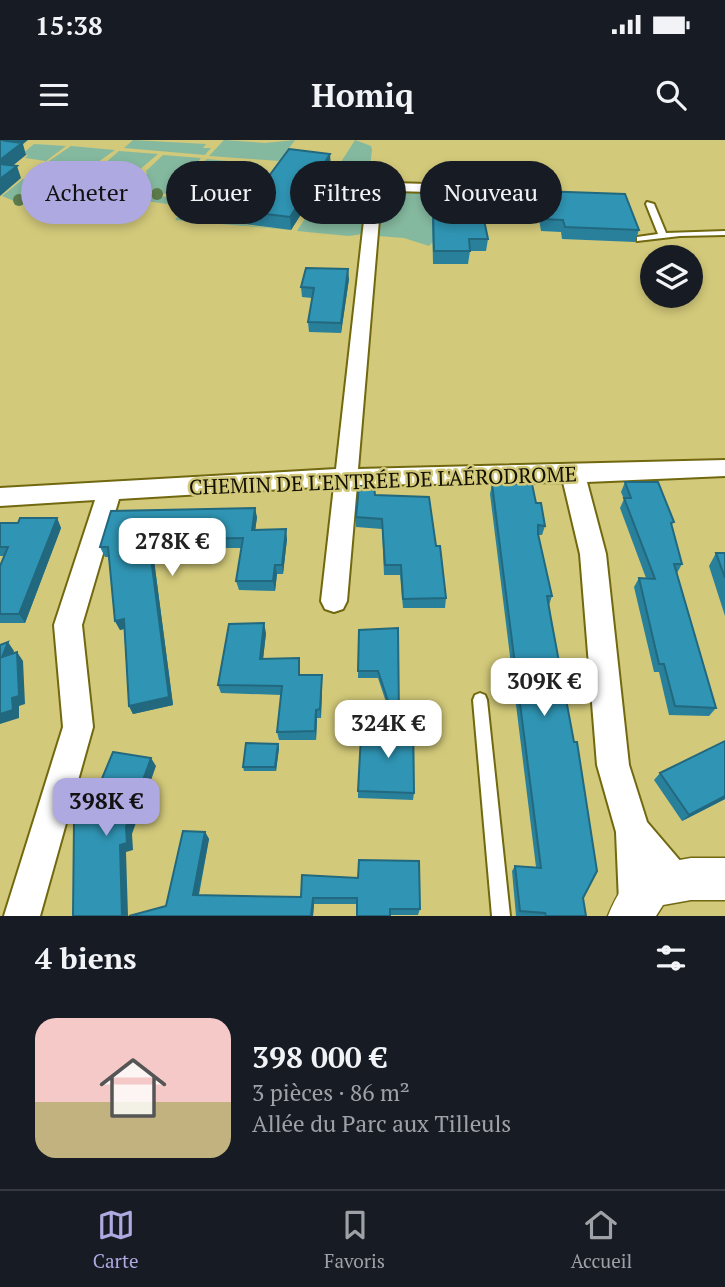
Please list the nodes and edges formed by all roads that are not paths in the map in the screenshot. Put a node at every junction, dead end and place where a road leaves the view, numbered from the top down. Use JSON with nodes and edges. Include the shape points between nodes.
{"nodes":[{"id":1,"x":420,"y":188,"type":"edge"},
{"id":2,"x":650,"y":204,"type":"dead end"},
{"id":3,"x":725,"y":233,"type":"edge"},
{"id":4,"x":663,"y":236,"type":"junction"},
{"id":5,"x":640,"y":239,"type":"edge"},
{"id":6,"x":725,"y":468,"type":"edge"},
{"id":7,"x":573,"y":474,"type":"junction"},
{"id":8,"x":348,"y":477,"type":"junction"},
{"id":9,"x":110,"y":491,"type":"junction"},
{"id":10,"x":0,"y":497,"type":"edge"},
{"id":11,"x":334,"y":601,"type":"dead end"},
{"id":12,"x":481,"y":700,"type":"dead end"},
{"id":13,"x":633,"y":832,"type":"junction"},
{"id":14,"x":697,"y":880,"type":"edge"},
{"id":15,"x":725,"y":904,"type":"edge"},
{"id":16,"x":633,"y":909,"type":"edge"},
{"id":17,"x":22,"y":916,"type":"edge"},
{"id":18,"x":502,"y":916,"type":"edge"}],
"edges":[{"from":1,"to":8,"type":"street","via":[[392,187],[374,194]]},
{"from":2,"to":4,"type":"lane"},
{"from":3,"to":4,"type":"lane"},
{"from":4,"to":5,"type":"lane"},
{"from":6,"to":7,"type":"street","name":"CHEMIN DE L'ENTRÉE DE L'AÉRODROME"},
{"from":7,"to":8,"type":"street","name":"CHEMIN DE L'ENTRÉE DE L'AÉRODROME"},
{"from":7,"to":13,"type":"street","via":[[593,554],[613,765]]},
{"from":8,"to":9,"type":"street","name":"CHEMIN DE L'ENTRÉE DE L'AÉRODROME"},
{"from":8,"to":11,"type":"street"},
{"from":9,"to":10,"type":"street","name":"CHEMIN DE L'ENTRÉE DE L'AÉRODROME"},
{"from":9,"to":17,"type":"street","via":[[68,625],[78,727]]},
{"from":12,"to":18,"type":"lane"},
{"from":13,"to":14,"type":"street"},
{"from":13,"to":16,"type":"street"},
{"from":14,"to":15,"type":"street","via":[[723,896]]},
{"from":14,"to":16,"type":"street","via":[[650,887]]}]}
